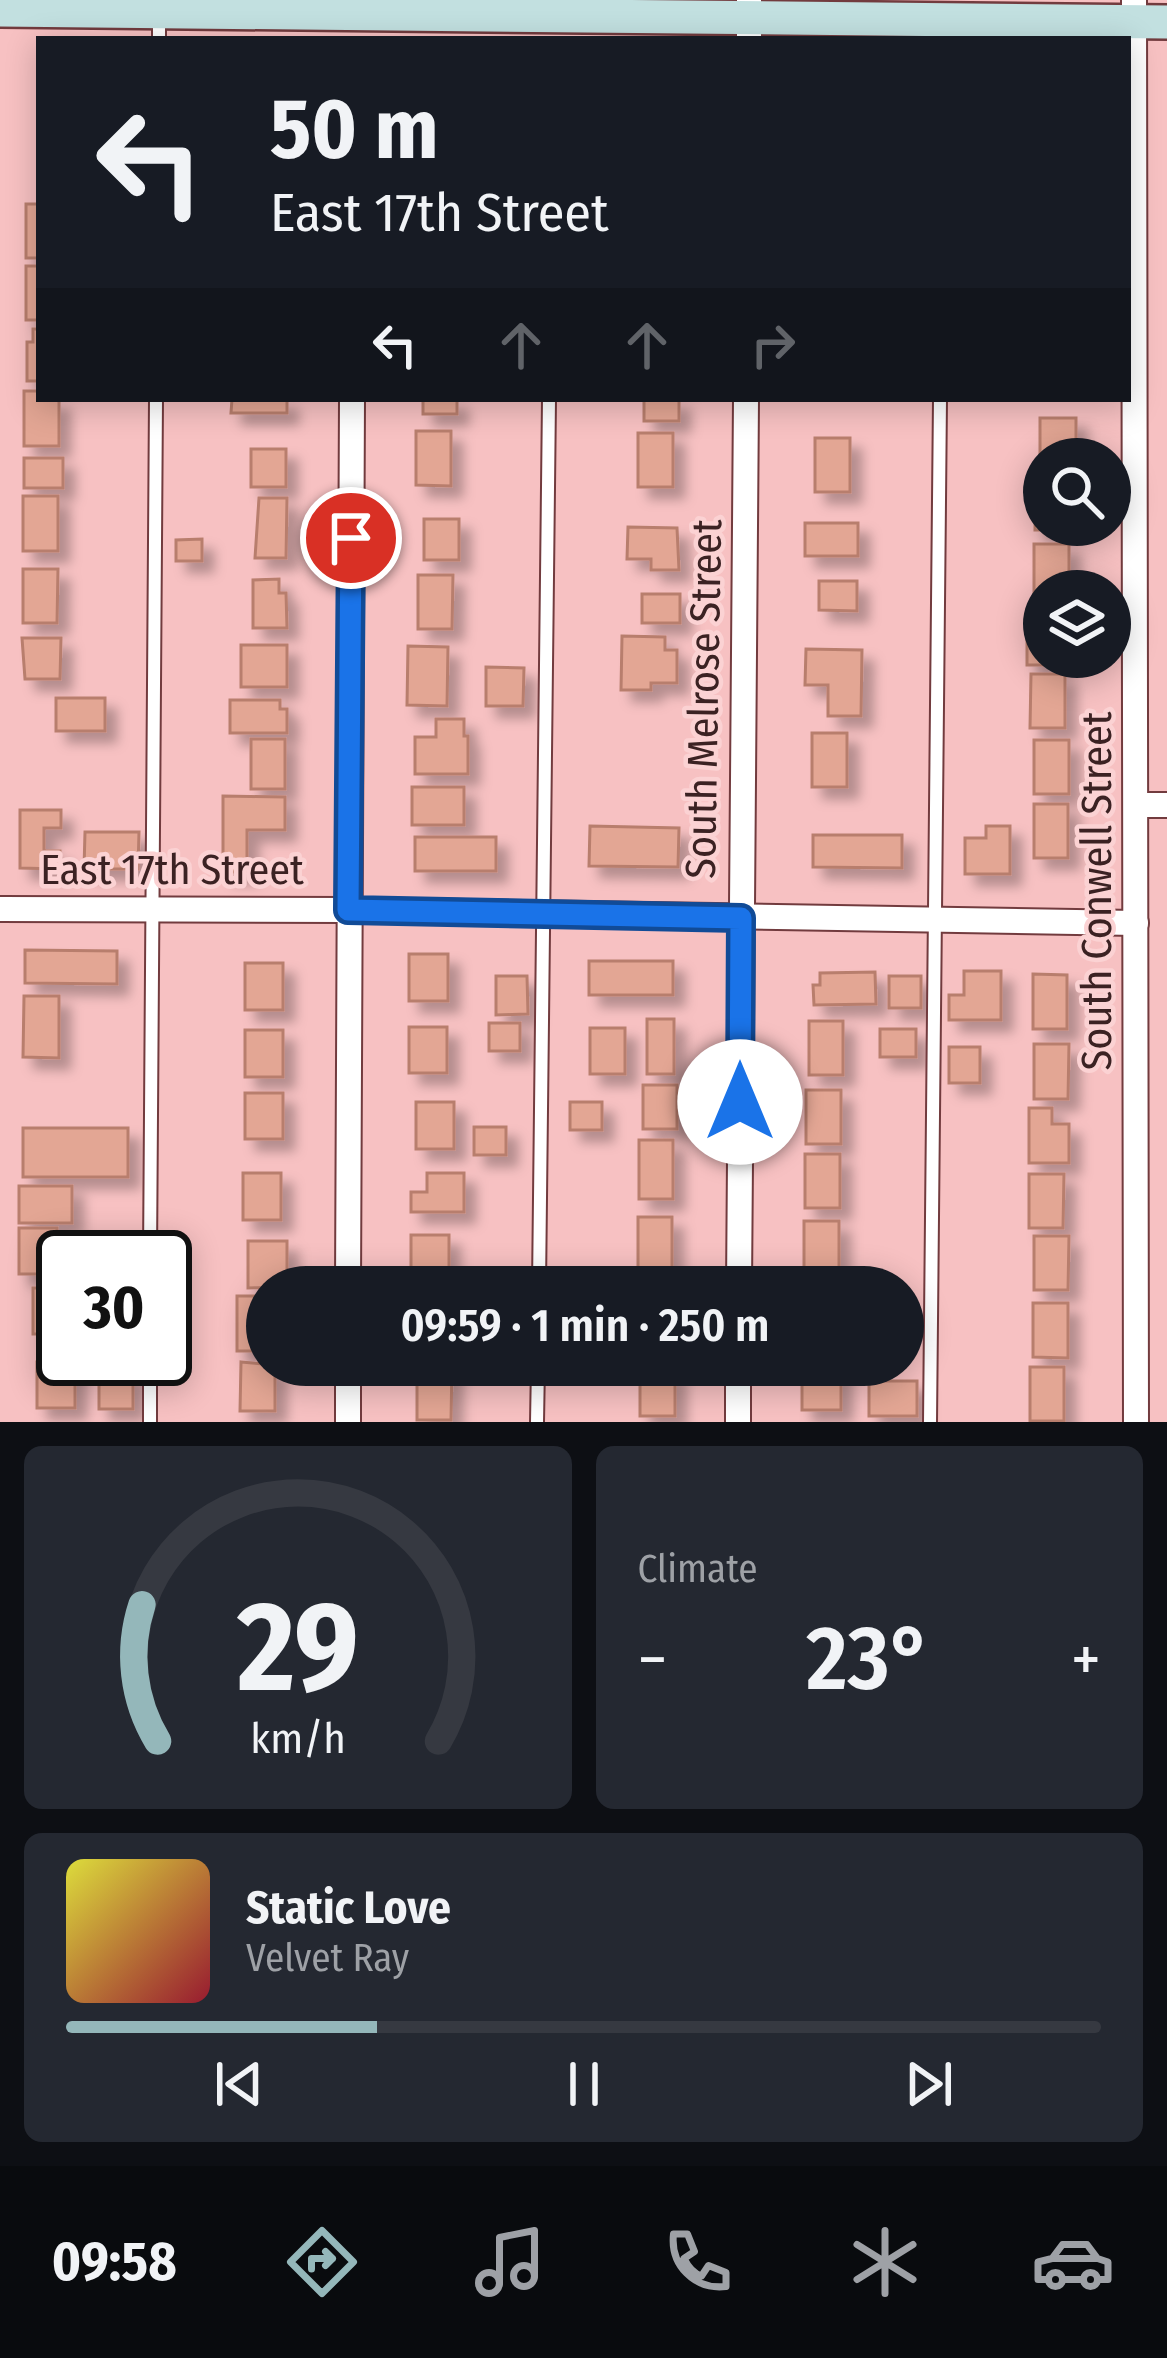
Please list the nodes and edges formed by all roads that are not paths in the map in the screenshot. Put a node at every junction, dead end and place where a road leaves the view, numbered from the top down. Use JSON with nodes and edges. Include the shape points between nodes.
{"nodes":[{"id":1,"x":0,"y":10,"type":"edge"},
{"id":2,"x":1145,"y":15,"type":"edge"},
{"id":3,"x":159,"y":17,"type":"edge"},
{"id":4,"x":355,"y":17,"type":"edge"},
{"id":5,"x":552,"y":18,"type":"edge"},
{"id":6,"x":750,"y":19,"type":"edge"},
{"id":7,"x":943,"y":19,"type":"edge"},
{"id":8,"x":156,"y":402,"type":"edge"},
{"id":9,"x":352,"y":402,"type":"edge"},
{"id":10,"x":549,"y":402,"type":"edge"},
{"id":11,"x":746,"y":402,"type":"edge"},
{"id":12,"x":940,"y":402,"type":"edge"},
{"id":13,"x":1136,"y":805,"type":"junction"},
{"id":14,"x":1167,"y":805,"type":"edge"},
{"id":15,"x":0,"y":909,"type":"edge"},
{"id":16,"x":151,"y":910,"type":"junction"},
{"id":17,"x":348,"y":910,"type":"junction"},
{"id":18,"x":544,"y":915,"type":"junction"},
{"id":19,"x":741,"y":918,"type":"junction"},
{"id":20,"x":936,"y":921,"type":"junction"},
{"id":21,"x":1136,"y":923,"type":"junction"},
{"id":22,"x":150,"y":1230,"type":"edge"},
{"id":23,"x":348,"y":1266,"type":"edge"},
{"id":24,"x":539,"y":1266,"type":"edge"},
{"id":25,"x":739,"y":1266,"type":"edge"},
{"id":26,"x":150,"y":1386,"type":"edge"},
{"id":27,"x":348,"y":1386,"type":"edge"},
{"id":28,"x":538,"y":1386,"type":"edge"},
{"id":29,"x":738,"y":1386,"type":"edge"},
{"id":30,"x":150,"y":1422,"type":"edge"},
{"id":31,"x":348,"y":1422,"type":"edge"},
{"id":32,"x":537,"y":1422,"type":"edge"},
{"id":33,"x":738,"y":1422,"type":"edge"},
{"id":34,"x":930,"y":1422,"type":"edge"},
{"id":35,"x":1136,"y":1422,"type":"edge"}],
"edges":[{"from":1,"to":3,"type":"main road"},
{"from":2,"to":7,"type":"main road"},
{"from":2,"to":13,"type":"street","name":"South Conwell Street"},
{"from":3,"to":4,"type":"main road"},
{"from":4,"to":5,"type":"main road"},
{"from":5,"to":6,"type":"main road"},
{"from":6,"to":7,"type":"main road"},
{"from":8,"to":16,"type":"lane"},
{"from":9,"to":17,"type":"street"},
{"from":10,"to":18,"type":"lane"},
{"from":11,"to":19,"type":"street","name":"South Melrose Street"},
{"from":12,"to":20,"type":"lane"},
{"from":13,"to":14,"type":"street"},
{"from":13,"to":21,"type":"street","name":"South Conwell Street"},
{"from":15,"to":16,"type":"street","name":"East 17th Street"},
{"from":16,"to":17,"type":"street","name":"East 17th Street"},
{"from":16,"to":22,"type":"lane"},
{"from":17,"to":18,"type":"street","name":"East 17th Street"},
{"from":17,"to":23,"type":"street"},
{"from":18,"to":19,"type":"street","name":"East 17th Street"},
{"from":18,"to":24,"type":"lane"},
{"from":19,"to":20,"type":"street","name":"East 17th Street"},
{"from":19,"to":25,"type":"street","name":"South Melrose Street"},
{"from":20,"to":21,"type":"street","name":"East 17th Street"},
{"from":20,"to":34,"type":"lane"},
{"from":21,"to":35,"type":"street","name":"South Conwell Street"},
{"from":26,"to":30,"type":"lane"},
{"from":27,"to":31,"type":"street"},
{"from":28,"to":32,"type":"lane"},
{"from":29,"to":33,"type":"street"}]}
